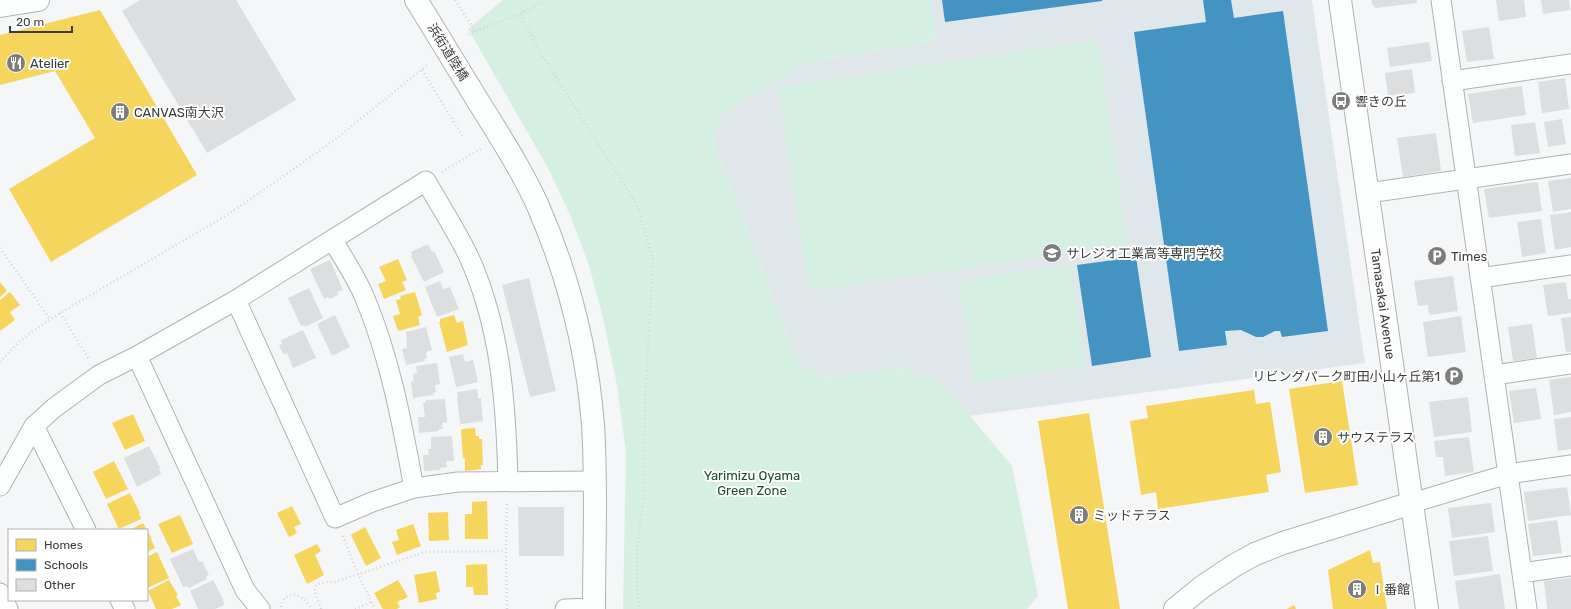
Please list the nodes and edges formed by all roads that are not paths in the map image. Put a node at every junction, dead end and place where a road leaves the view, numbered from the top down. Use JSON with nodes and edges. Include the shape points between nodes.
{"nodes":[{"id":1,"x":38,"y":0,"type":"edge"},
{"id":2,"x":1340,"y":0,"type":"edge"},
{"id":3,"x":1441,"y":0,"type":"edge"},
{"id":4,"x":0,"y":6,"type":"edge"},
{"id":5,"x":421,"y":8,"type":"edge"},
{"id":6,"x":1571,"y":64,"type":"edge"},
{"id":7,"x":1452,"y":81,"type":"junction"},
{"id":8,"x":1571,"y":164,"type":"edge"},
{"id":9,"x":1466,"y":179,"type":"junction"},
{"id":10,"x":1368,"y":193,"type":"junction"},
{"id":11,"x":333,"y":240,"type":"junction"},
{"id":12,"x":1571,"y":264,"type":"edge"},
{"id":13,"x":1480,"y":278,"type":"junction"},
{"id":14,"x":236,"y":300,"type":"junction"},
{"id":15,"x":137,"y":356,"type":"junction"},
{"id":16,"x":1571,"y":364,"type":"edge"},
{"id":17,"x":1494,"y":375,"type":"junction"},
{"id":18,"x":34,"y":426,"type":"junction"},
{"id":19,"x":1571,"y":465,"type":"edge"},
{"id":20,"x":1508,"y":474,"type":"junction"},
{"id":21,"x":508,"y":481,"type":"junction"},
{"id":22,"x":594,"y":481,"type":"junction"},
{"id":23,"x":0,"y":486,"type":"edge"},
{"id":24,"x":414,"y":488,"type":"junction"},
{"id":25,"x":1412,"y":503,"type":"junction"},
{"id":26,"x":86,"y":529,"type":"edge"},
{"id":27,"x":1571,"y":566,"type":"edge"},
{"id":28,"x":1522,"y":573,"type":"junction"},
{"id":29,"x":0,"y":593,"type":"edge"},
{"id":30,"x":8,"y":609,"type":"edge"},
{"id":31,"x":260,"y":609,"type":"edge"},
{"id":32,"x":565,"y":609,"type":"edge"},
{"id":33,"x":594,"y":609,"type":"edge"},
{"id":34,"x":1175,"y":609,"type":"edge"},
{"id":35,"x":1427,"y":609,"type":"edge"},
{"id":36,"x":1527,"y":609,"type":"edge"}],
"edges":[{"from":1,"to":4,"type":"street"},
{"from":2,"to":10,"type":"street","name":"Tamasakai Avenue"},
{"from":3,"to":7,"type":"street"},
{"from":5,"to":22,"type":"street","name":"浜街道陸橋","bridge":true,"via":[[500,136],[538,206],[580,333],[593,425]]},
{"from":6,"to":7,"type":"street"},
{"from":7,"to":9,"type":"street"},
{"from":8,"to":9,"type":"street"},
{"from":9,"to":10,"type":"street"},
{"from":9,"to":13,"type":"street"},
{"from":10,"to":25,"type":"street","name":"Tamasakai Avenue"},
{"from":11,"to":14,"type":"street"},
{"from":11,"to":21,"type":"street","via":[[426,181],[468,256],[493,327],[500,360],[507,434]]},
{"from":11,"to":24,"type":"street","via":[[364,294],[377,327],[388,363]]},
{"from":12,"to":13,"type":"street"},
{"from":13,"to":17,"type":"street"},
{"from":14,"to":15,"type":"street"},
{"from":14,"to":24,"type":"street","via":[[335,518]]},
{"from":15,"to":18,"type":"street","via":[[99,375]]},
{"from":15,"to":31,"type":"street","via":[[245,590]]},
{"from":16,"to":17,"type":"street"},
{"from":17,"to":20,"type":"street"},
{"from":18,"to":23,"type":"street"},
{"from":18,"to":26,"type":"street"},
{"from":19,"to":20,"type":"street"},
{"from":20,"to":25,"type":"street"},
{"from":20,"to":28,"type":"street"},
{"from":21,"to":22,"type":"street"},
{"from":21,"to":24,"type":"street","via":[[458,482]]},
{"from":22,"to":33,"type":"street","name":"浜街道陸橋"},
{"from":25,"to":34,"type":"street","via":[[1255,554],[1202,587]]},
{"from":25,"to":35,"type":"street","name":"Tamasakai Avenue"},
{"from":27,"to":28,"type":"street"},
{"from":28,"to":36,"type":"street"},
{"from":29,"to":30,"type":"street"},
{"from":32,"to":33,"type":"street"}]}
